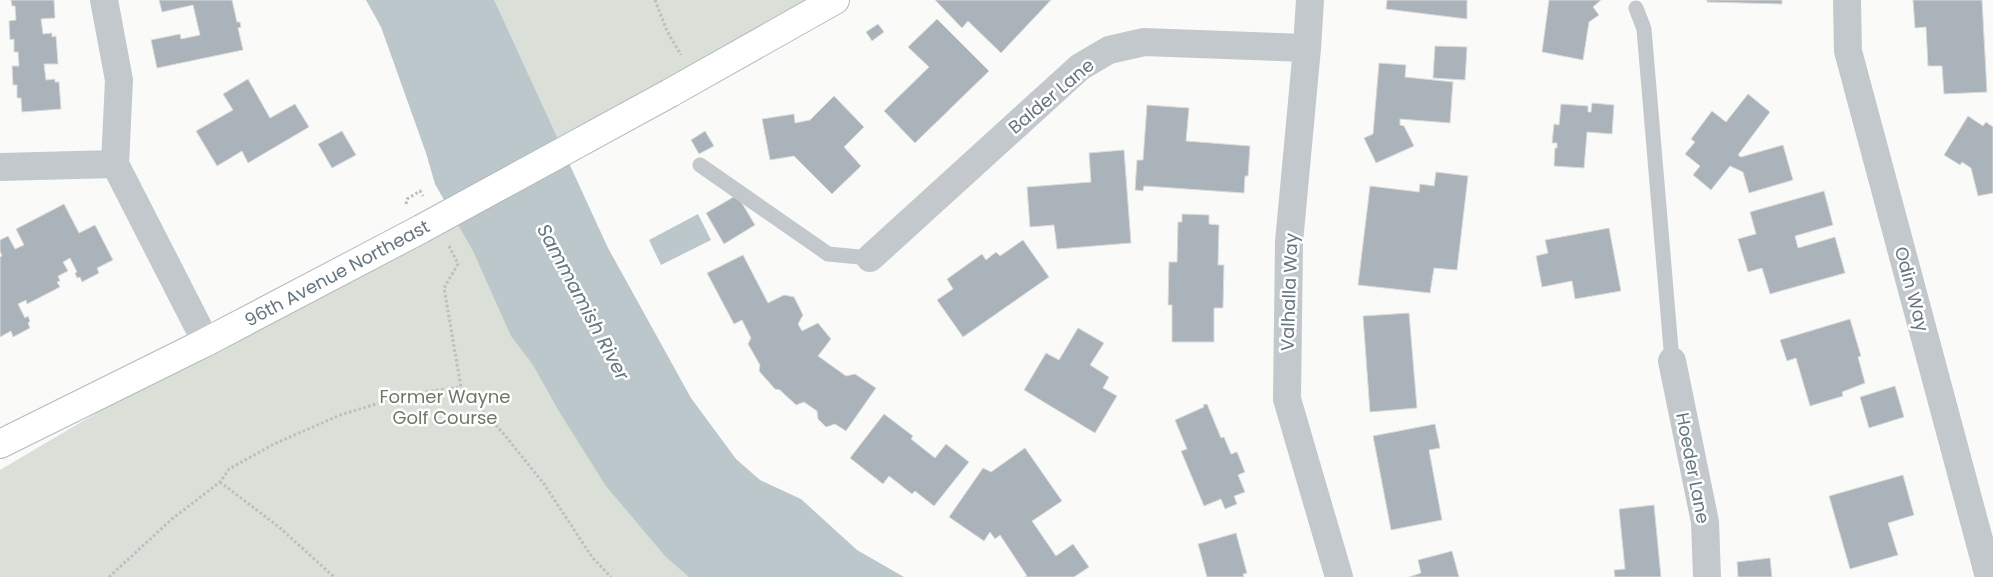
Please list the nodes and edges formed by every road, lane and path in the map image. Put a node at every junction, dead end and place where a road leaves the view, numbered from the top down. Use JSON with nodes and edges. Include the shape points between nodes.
{"nodes":[{"id":1,"x":104,"y":0,"type":"edge"},
{"id":2,"x":655,"y":0,"type":"edge"},
{"id":3,"x":835,"y":0,"type":"edge"},
{"id":4,"x":1310,"y":0,"type":"edge"},
{"id":5,"x":1848,"y":0,"type":"edge"},
{"id":6,"x":1636,"y":8,"type":"dead end"},
{"id":7,"x":1307,"y":48,"type":"junction"},
{"id":8,"x":695,"y":79,"type":"junction"},
{"id":9,"x":116,"y":164,"type":"junction"},
{"id":10,"x":700,"y":165,"type":"dead end"},
{"id":11,"x":0,"y":167,"type":"edge"},
{"id":12,"x":424,"y":199,"type":"dead end"},
{"id":13,"x":411,"y":234,"type":"junction"},
{"id":14,"x":446,"y":240,"type":"dead end"},
{"id":15,"x":870,"y":258,"type":"joint"},
{"id":16,"x":206,"y":342,"type":"junction"},
{"id":17,"x":1672,"y":361,"type":"joint"},
{"id":18,"x":462,"y":387,"type":"junction"},
{"id":19,"x":0,"y":444,"type":"edge"},
{"id":20,"x":220,"y":482,"type":"junction"},
{"id":21,"x":109,"y":577,"type":"edge"},
{"id":22,"x":334,"y":577,"type":"edge"},
{"id":23,"x":612,"y":577,"type":"edge"},
{"id":24,"x":1339,"y":577,"type":"edge"},
{"id":25,"x":1707,"y":577,"type":"edge"},
{"id":26,"x":1989,"y":577,"type":"edge"}],
"edges":[{"from":1,"to":9,"type":"street","via":[[119,80]]},
{"from":2,"to":8,"type":"path","via":[[667,31]]},
{"from":3,"to":8,"type":"main road","name":"96th Avenue Northeast"},
{"from":4,"to":7,"type":"street","name":"Valhalla Way"},
{"from":5,"to":26,"type":"street","name":"Odin Way","via":[[1848,51]]},
{"from":6,"to":17,"type":"lane","via":[[1644,30]]},
{"from":7,"to":15,"type":"street","name":"Balder Lane","via":[[1144,42],[1109,50],[1080,68]]},
{"from":7,"to":24,"type":"street","name":"Valhalla Way","via":[[1289,242],[1287,398]]},
{"from":8,"to":13,"type":"main road","name":"96th Avenue Northeast","bridge":true},
{"from":9,"to":11,"type":"street"},
{"from":9,"to":16,"type":"street"},
{"from":10,"to":15,"type":"lane","via":[[828,254]]},
{"from":12,"to":13,"type":"path","via":[[420,191],[407,199]]},
{"from":13,"to":16,"type":"main road","name":"96th Avenue Northeast"},
{"from":14,"to":18,"type":"path","via":[[458,264],[444,288]]},
{"from":16,"to":19,"type":"main road","name":"96th Avenue Northeast"},
{"from":17,"to":25,"type":"street","name":"Hoeder Lane","via":[[1705,522]]},
{"from":18,"to":20,"type":"path","via":[[409,394],[340,415],[236,464]]},
{"from":18,"to":23,"type":"path","via":[[544,484],[592,557]]},
{"from":20,"to":21,"type":"path","via":[[172,519]]},
{"from":20,"to":22,"type":"path","via":[[279,527]]}]}
